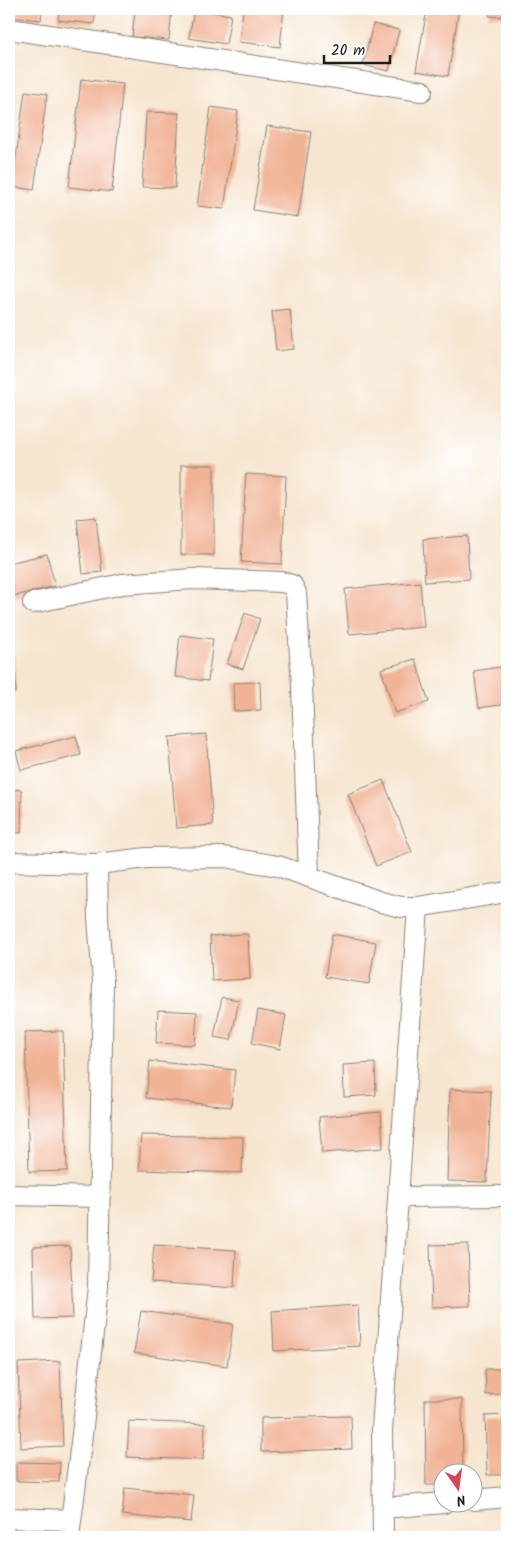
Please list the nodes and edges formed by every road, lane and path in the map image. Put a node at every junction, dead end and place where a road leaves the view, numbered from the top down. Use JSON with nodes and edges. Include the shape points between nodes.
{"nodes":[{"id":1,"x":9,"y":30,"type":"edge"},
{"id":2,"x":422,"y":92,"type":"dead end"},
{"id":3,"x":33,"y":602,"type":"dead end"},
{"id":4,"x":9,"y":862,"type":"edge"},
{"id":5,"x":97,"y":864,"type":"junction"},
{"id":6,"x":309,"y":877,"type":"junction"},
{"id":7,"x":507,"y":892,"type":"edge"},
{"id":8,"x":418,"y":907,"type":"junction"},
{"id":9,"x":9,"y":1195,"type":"edge"},
{"id":10,"x":507,"y":1196,"type":"edge"},
{"id":11,"x":100,"y":1197,"type":"junction"},
{"id":12,"x":398,"y":1197,"type":"junction"},
{"id":13,"x":507,"y":1498,"type":"edge"},
{"id":14,"x":484,"y":1499,"type":"edge"},
{"id":15,"x":434,"y":1504,"type":"edge"},
{"id":16,"x":383,"y":1508,"type":"junction"},
{"id":17,"x":9,"y":1518,"type":"edge"},
{"id":18,"x":70,"y":1529,"type":"edge"},
{"id":19,"x":383,"y":1537,"type":"edge"}],
"edges":[{"from":1,"to":2,"type":"street"},
{"from":3,"to":6,"type":"street","via":[[122,584],[194,579],[292,585],[296,593],[302,686]]},
{"from":4,"to":5,"type":"street"},
{"from":5,"to":6,"type":"street","via":[[146,858],[224,857],[278,866]]},
{"from":5,"to":11,"type":"street","via":[[103,982]]},
{"from":6,"to":8,"type":"street","via":[[381,902]]},
{"from":7,"to":8,"type":"street"},
{"from":8,"to":12,"type":"street"},
{"from":9,"to":11,"type":"street"},
{"from":10,"to":12,"type":"street"},
{"from":11,"to":18,"type":"street","via":[[98,1287]]},
{"from":12,"to":16,"type":"street","via":[[382,1430]]},
{"from":13,"to":14,"type":"street"},
{"from":15,"to":16,"type":"street"},
{"from":16,"to":19,"type":"street"},
{"from":17,"to":18,"type":"street"}]}
